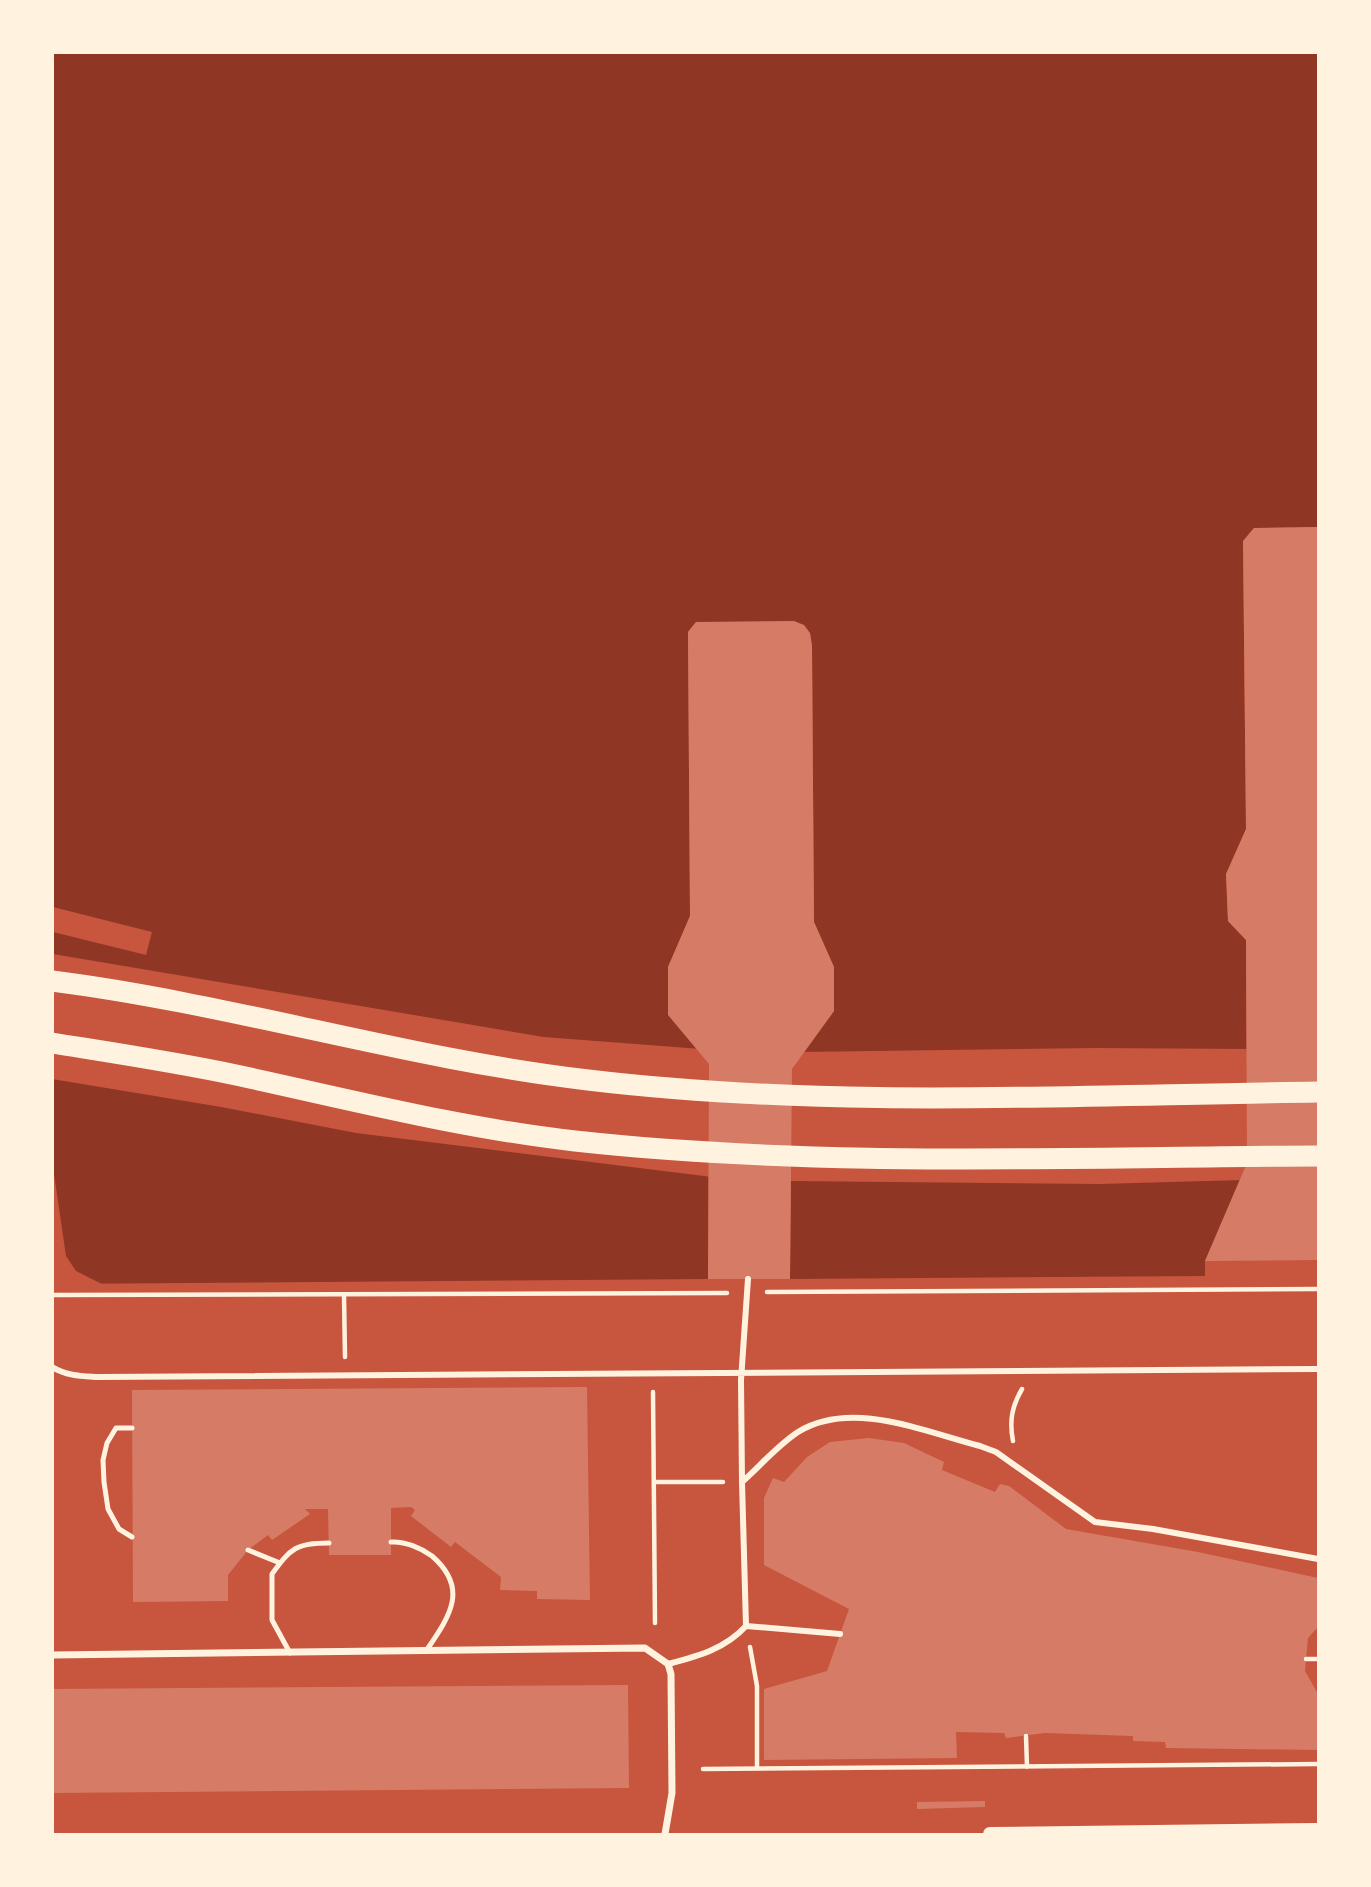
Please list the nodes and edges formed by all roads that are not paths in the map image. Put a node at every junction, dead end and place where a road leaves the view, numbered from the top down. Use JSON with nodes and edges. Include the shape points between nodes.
{"nodes":[{"id":1,"x":52,"y":981,"type":"edge"},
{"id":2,"x":52,"y":1043,"type":"edge"},
{"id":3,"x":1318,"y":1092,"type":"edge"},
{"id":4,"x":1318,"y":1156,"type":"edge"},
{"id":5,"x":748,"y":1279,"type":"dead end"},
{"id":6,"x":52,"y":1367,"type":"edge"},
{"id":7,"x":1318,"y":1369,"type":"edge"},
{"id":8,"x":741,"y":1372,"type":"junction"},
{"id":9,"x":132,"y":1428,"type":"dead end"},
{"id":10,"x":741,"y":1482,"type":"junction"},
{"id":11,"x":132,"y":1536,"type":"dead end"},
{"id":12,"x":391,"y":1542,"type":"dead end"},
{"id":13,"x":328,"y":1543,"type":"dead end"},
{"id":14,"x":248,"y":1550,"type":"dead end"},
{"id":15,"x":1318,"y":1559,"type":"edge"},
{"id":16,"x":280,"y":1563,"type":"junction"},
{"id":17,"x":746,"y":1626,"type":"junction"},
{"id":18,"x":840,"y":1634,"type":"dead end"},
{"id":19,"x":426,"y":1651,"type":"junction"},
{"id":20,"x":290,"y":1653,"type":"junction"},
{"id":21,"x":52,"y":1655,"type":"edge"},
{"id":22,"x":668,"y":1664,"type":"junction"},
{"id":23,"x":1318,"y":1830,"type":"edge"},
{"id":24,"x":665,"y":1835,"type":"edge"},
{"id":25,"x":990,"y":1835,"type":"edge"}],
"edges":[{"from":1,"to":3,"type":"highway","via":[[237,1013],[489,1066],[678,1090],[851,1098]]},
{"from":2,"to":4,"type":"highway","via":[[500,1131],[649,1148],[823,1157]]},
{"from":5,"to":8,"type":"street"},
{"from":6,"to":8,"type":"street","via":[[76,1376]]},
{"from":7,"to":8,"type":"street"},
{"from":8,"to":10,"type":"street"},
{"from":9,"to":11,"type":"lane","via":[[116,1428],[103,1460],[108,1509],[118,1529]]},
{"from":10,"to":15,"type":"street","via":[[798,1432],[850,1417],[981,1446],[1020,1467],[1095,1522]]},
{"from":10,"to":17,"type":"street"},
{"from":12,"to":19,"type":"lane","via":[[426,1552],[446,1569],[454,1587],[448,1618]]},
{"from":13,"to":16,"type":"lane","via":[[306,1543]]},
{"from":14,"to":16,"type":"lane"},
{"from":16,"to":20,"type":"lane","via":[[272,1574],[272,1620]]},
{"from":17,"to":18,"type":"street"},
{"from":17,"to":22,"type":"street","via":[[722,1646]]},
{"from":19,"to":20,"type":"street"},
{"from":19,"to":22,"type":"street","via":[[645,1648]]},
{"from":20,"to":21,"type":"street"},
{"from":22,"to":24,"type":"street","via":[[672,1793]]},
{"from":23,"to":25,"type":"main road"}]}
